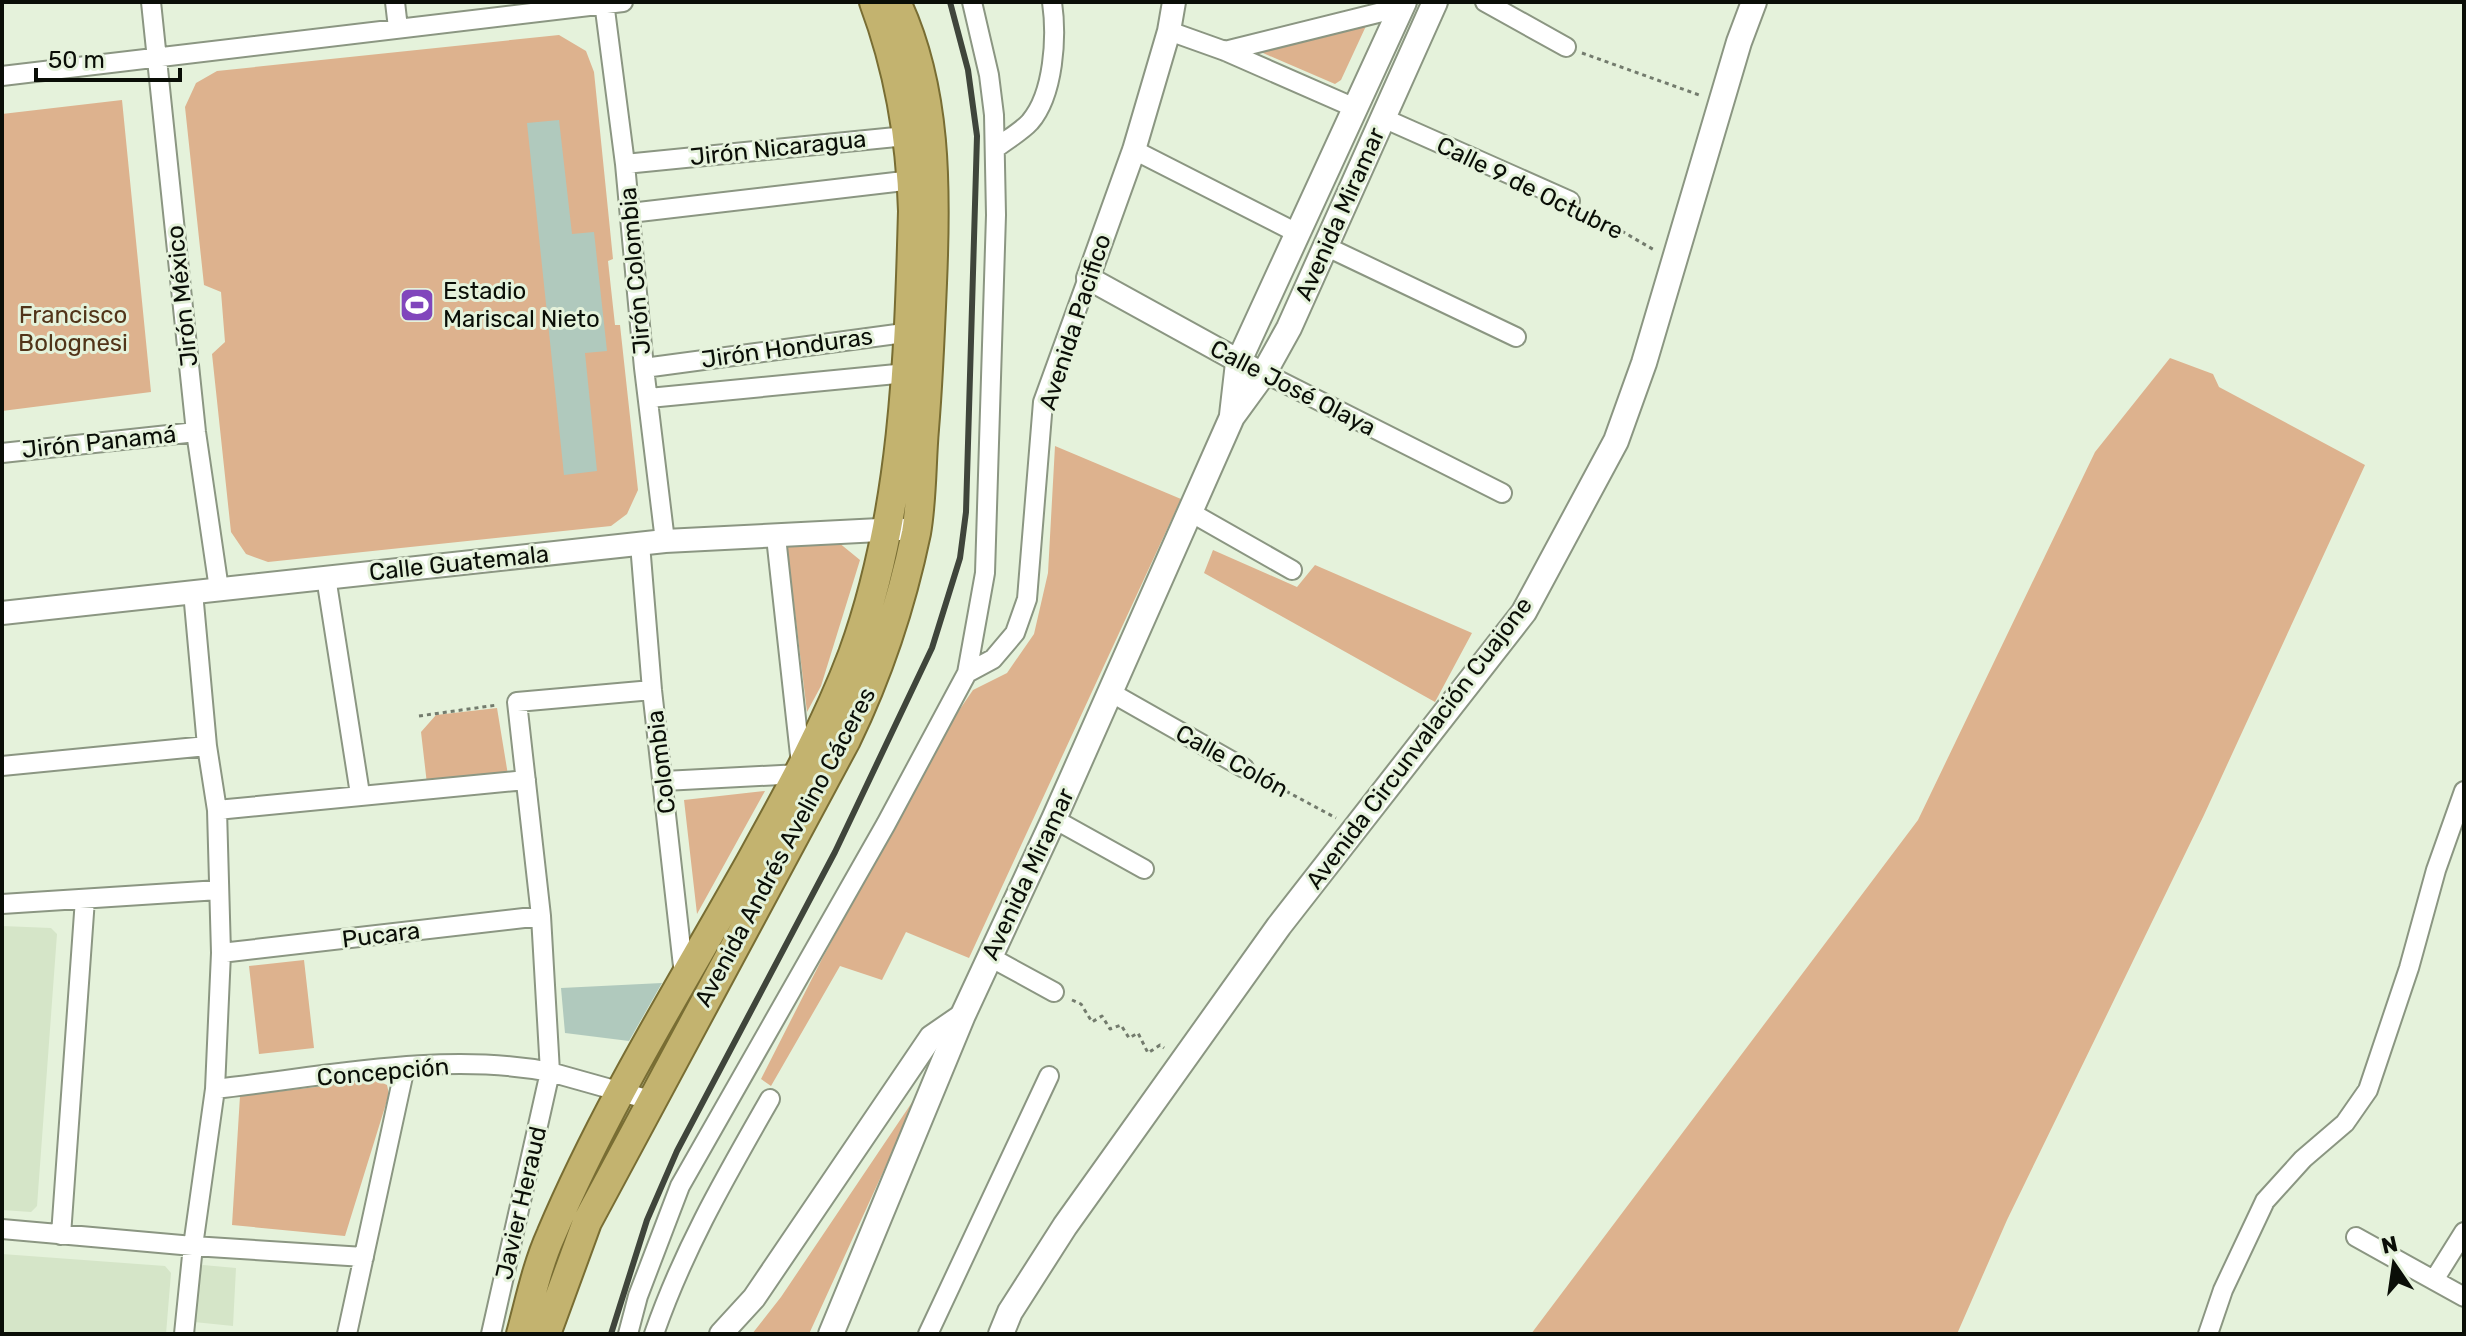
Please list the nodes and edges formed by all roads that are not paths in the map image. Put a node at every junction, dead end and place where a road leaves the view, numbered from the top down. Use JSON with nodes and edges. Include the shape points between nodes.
{"nodes":[{"id":1,"x":151,"y":2,"type":"edge"},
{"id":2,"x":395,"y":2,"type":"edge"},
{"id":3,"x":874,"y":2,"type":"edge"},
{"id":4,"x":896,"y":2,"type":"edge"},
{"id":5,"x":972,"y":2,"type":"edge"},
{"id":6,"x":1052,"y":2,"type":"edge"},
{"id":7,"x":1174,"y":2,"type":"edge"},
{"id":8,"x":1435,"y":2,"type":"edge"},
{"id":9,"x":1485,"y":2,"type":"edge"},
{"id":10,"x":1754,"y":2,"type":"edge"},
{"id":11,"x":610,"y":3,"type":"edge"},
{"id":12,"x":1403,"y":4,"type":"edge"},
{"id":13,"x":398,"y":28,"type":"junction"},
{"id":14,"x":1169,"y":31,"type":"junction"},
{"id":15,"x":1566,"y":47,"type":"road end"},
{"id":16,"x":1225,"y":51,"type":"junction"},
{"id":17,"x":157,"y":59,"type":"junction"},
{"id":18,"x":2,"y":76,"type":"edge"},
{"id":19,"x":1355,"y":108,"type":"junction"},
{"id":20,"x":1383,"y":118,"type":"junction"},
{"id":21,"x":919,"y":135,"type":"junction"},
{"id":22,"x":995,"y":149,"type":"junction"},
{"id":23,"x":1134,"y":150,"type":"junction"},
{"id":24,"x":625,"y":164,"type":"junction"},
{"id":25,"x":923,"y":179,"type":"junction"},
{"id":26,"x":1570,"y":201,"type":"road end"},
{"id":27,"x":630,"y":213,"type":"junction"},
{"id":28,"x":1297,"y":233,"type":"junction"},
{"id":29,"x":1325,"y":246,"type":"junction"},
{"id":30,"x":1088,"y":278,"type":"junction"},
{"id":31,"x":919,"y":331,"type":"junction"},
{"id":32,"x":1516,"y":337,"type":"dead end"},
{"id":33,"x":1238,"y":363,"type":"junction"},
{"id":34,"x":644,"y":368,"type":"junction"},
{"id":35,"x":917,"y":372,"type":"junction"},
{"id":36,"x":1264,"y":373,"type":"junction"},
{"id":37,"x":649,"y":398,"type":"junction"},
{"id":38,"x":1232,"y":417,"type":"junction"},
{"id":39,"x":196,"y":432,"type":"junction"},
{"id":40,"x":2,"y":453,"type":"edge"},
{"id":41,"x":1502,"y":493,"type":"dead end"},
{"id":42,"x":1190,"y":512,"type":"junction"},
{"id":43,"x":888,"y":529,"type":"junction"},
{"id":44,"x":916,"y":529,"type":"junction"},
{"id":45,"x":776,"y":537,"type":"junction"},
{"id":46,"x":665,"y":541,"type":"junction"},
{"id":47,"x":640,"y":544,"type":"junction"},
{"id":48,"x":1292,"y":570,"type":"dead end"},
{"id":49,"x":326,"y":577,"type":"junction"},
{"id":50,"x":219,"y":589,"type":"junction"},
{"id":51,"x":193,"y":592,"type":"junction"},
{"id":52,"x":2,"y":613,"type":"edge"},
{"id":53,"x":967,"y":673,"type":"junction"},
{"id":54,"x":652,"y":690,"type":"junction"},
{"id":55,"x":1110,"y":692,"type":"junction"},
{"id":56,"x":207,"y":746,"type":"junction"},
{"id":57,"x":2,"y":766,"type":"edge"},
{"id":58,"x":1244,"y":768,"type":"road end"},
{"id":59,"x":801,"y":772,"type":"junction"},
{"id":60,"x":526,"y":780,"type":"junction"},
{"id":61,"x":664,"y":781,"type":"junction"},
{"id":62,"x":2464,"y":791,"type":"edge"},
{"id":63,"x":360,"y":794,"type":"junction"},
{"id":64,"x":217,"y":810,"type":"junction"},
{"id":65,"x":1054,"y":819,"type":"junction"},
{"id":66,"x":1144,"y":869,"type":"dead end"},
{"id":67,"x":219,"y":890,"type":"junction"},
{"id":68,"x":85,"y":899,"type":"junction"},
{"id":69,"x":2,"y":904,"type":"edge"},
{"id":70,"x":541,"y":916,"type":"junction"},
{"id":71,"x":221,"y":953,"type":"junction"},
{"id":72,"x":990,"y":957,"type":"junction"},
{"id":73,"x":685,"y":979,"type":"junction"},
{"id":74,"x":1054,"y":992,"type":"road end"},
{"id":75,"x":963,"y":1015,"type":"junction"},
{"id":76,"x":405,"y":1067,"type":"junction"},
{"id":77,"x":550,"y":1072,"type":"junction"},
{"id":78,"x":1049,"y":1076,"type":"dead end"},
{"id":79,"x":215,"y":1089,"type":"junction"},
{"id":80,"x":621,"y":1093,"type":"junction"},
{"id":81,"x":770,"y":1099,"type":"dead end"},
{"id":82,"x":650,"y":1100,"type":"junction"},
{"id":83,"x":2,"y":1229,"type":"edge"},
{"id":84,"x":2464,"y":1232,"type":"edge"},
{"id":85,"x":61,"y":1235,"type":"junction"},
{"id":86,"x":2356,"y":1237,"type":"dead end"},
{"id":87,"x":193,"y":1246,"type":"junction"},
{"id":88,"x":364,"y":1257,"type":"junction"},
{"id":89,"x":2434,"y":1280,"type":"junction"},
{"id":90,"x":2464,"y":1297,"type":"edge"},
{"id":91,"x":184,"y":1334,"type":"edge"},
{"id":92,"x":347,"y":1334,"type":"edge"},
{"id":93,"x":491,"y":1334,"type":"edge"},
{"id":94,"x":521,"y":1334,"type":"edge"},
{"id":95,"x":546,"y":1334,"type":"edge"},
{"id":96,"x":628,"y":1334,"type":"edge"},
{"id":97,"x":654,"y":1334,"type":"edge"},
{"id":98,"x":721,"y":1334,"type":"edge"},
{"id":99,"x":831,"y":1334,"type":"edge"},
{"id":100,"x":928,"y":1334,"type":"edge"},
{"id":101,"x":1001,"y":1334,"type":"edge"},
{"id":102,"x":2208,"y":1334,"type":"edge"}],
"edges":[{"from":1,"to":17,"type":"street","name":"Jirón México"},
{"from":2,"to":13,"type":"street"},
{"from":3,"to":21,"type":"highway","name":"Avenida Andrés Avelino Cáceres"},
{"from":4,"to":21,"type":"highway","name":"Avenida Andrés Avelino Cáceres","via":[[914,53]]},
{"from":5,"to":22,"type":"street","via":[[989,75]]},
{"from":6,"to":22,"type":"street","via":[[1056,27],[1047,89],[1030,122]]},
{"from":7,"to":14,"type":"street","name":"Avenida Pacifico"},
{"from":8,"to":20,"type":"main road","name":"Avenida Miramar"},
{"from":9,"to":15,"type":"street"},
{"from":10,"to":101,"type":"main road","name":"Avenida Circunvalación Cuajone","via":[[1616,441],[1524,612],[1279,926],[1065,1226]]},
{"from":11,"to":13,"type":"street"},
{"from":11,"to":24,"type":"street","name":"Jirón Colombia"},
{"from":12,"to":16,"type":"street"},
{"from":12,"to":19,"type":"main road","name":"Avenida Miramar"},
{"from":13,"to":17,"type":"street"},
{"from":14,"to":16,"type":"street"},
{"from":14,"to":23,"type":"street","name":"Avenida Pacifico"},
{"from":16,"to":19,"type":"street"},
{"from":17,"to":18,"type":"street"},
{"from":17,"to":39,"type":"street","name":"Jirón México"},
{"from":19,"to":28,"type":"main road","name":"Avenida Miramar"},
{"from":20,"to":26,"type":"street","name":"Calle 9 de Octubre"},
{"from":20,"to":29,"type":"main road","name":"Avenida Miramar"},
{"from":21,"to":24,"type":"street","name":"Jirón Nicaragua"},
{"from":21,"to":25,"type":"highway","name":"Avenida Andrés Avelino Cáceres"},
{"from":22,"to":53,"type":"street","via":[[985,573]]},
{"from":23,"to":28,"type":"street"},
{"from":23,"to":30,"type":"street","name":"Avenida Pacifico"},
{"from":24,"to":27,"type":"street","name":"Jirón Colombia"},
{"from":25,"to":27,"type":"street","name":"Jirón Nicaragua"},
{"from":25,"to":31,"type":"highway","name":"Avenida Andrés Avelino Cáceres"},
{"from":27,"to":34,"type":"street","name":"Jirón Colombia"},
{"from":28,"to":33,"type":"main road","name":"Avenida Miramar"},
{"from":29,"to":32,"type":"street"},
{"from":29,"to":36,"type":"main road","name":"Avenida Miramar"},
{"from":30,"to":33,"type":"street","name":"Calle José Olaya"},
{"from":30,"to":53,"type":"street","name":"Avenida Pacifico","via":[[1043,402],[1027,599],[1015,633],[993,659]]},
{"from":31,"to":34,"type":"street","name":"Jirón Honduras"},
{"from":31,"to":35,"type":"highway","name":"Avenida Andrés Avelino Cáceres"},
{"from":33,"to":36,"type":"street","name":"Calle José Olaya"},
{"from":33,"to":38,"type":"main road","name":"Avenida Miramar"},
{"from":34,"to":37,"type":"street","name":"Jirón Colombia"},
{"from":35,"to":37,"type":"street","name":"Jirón Honduras"},
{"from":35,"to":43,"type":"highway","name":"Avenida Andrés Avelino Cáceres"},
{"from":35,"to":44,"type":"highway","name":"Avenida Andrés Avelino Cáceres"},
{"from":36,"to":38,"type":"main road","name":"Avenida Miramar"},
{"from":36,"to":41,"type":"street","name":"Calle José Olaya"},
{"from":37,"to":46,"type":"street","name":"Jirón Colombia"},
{"from":38,"to":42,"type":"main road","name":"Avenida Miramar"},
{"from":39,"to":40,"type":"street","name":"Jirón Panamá"},
{"from":39,"to":50,"type":"street","name":"Jirón México"},
{"from":42,"to":48,"type":"street"},
{"from":42,"to":55,"type":"main road","name":"Avenida Miramar"},
{"from":43,"to":44,"type":"street","name":"Calle Guatemala"},
{"from":43,"to":45,"type":"street","name":"Calle Guatemala"},
{"from":43,"to":59,"type":"highway","name":"Avenida Andrés Avelino Cáceres","via":[[852,656]]},
{"from":44,"to":82,"type":"highway","name":"Avenida Andrés Avelino Cáceres","via":[[902,591],[865,701]]},
{"from":45,"to":46,"type":"street","name":"Calle Guatemala"},
{"from":45,"to":59,"type":"street"},
{"from":46,"to":47,"type":"street","name":"Calle Guatemala"},
{"from":47,"to":49,"type":"street","name":"Calle Guatemala"},
{"from":47,"to":54,"type":"street","name":"Colombia"},
{"from":49,"to":50,"type":"street","name":"Calle Guatemala"},
{"from":49,"to":63,"type":"street"},
{"from":50,"to":51,"type":"street","name":"Calle Guatemala"},
{"from":51,"to":52,"type":"street","name":"Calle Guatemala"},
{"from":51,"to":56,"type":"street"},
{"from":53,"to":96,"type":"street","via":[[680,1186]]},
{"from":54,"to":60,"type":"street","name":"Javier Heraud","via":[[517,702]]},
{"from":54,"to":61,"type":"street","name":"Colombia"},
{"from":55,"to":58,"type":"street","name":"Calle Colón"},
{"from":55,"to":65,"type":"main road","name":"Avenida Miramar"},
{"from":56,"to":57,"type":"street"},
{"from":56,"to":64,"type":"street"},
{"from":59,"to":61,"type":"street"},
{"from":59,"to":73,"type":"highway","name":"Avenida Andrés Avelino Cáceres"},
{"from":60,"to":63,"type":"street"},
{"from":60,"to":70,"type":"street","name":"Javier Heraud"},
{"from":61,"to":73,"type":"street","name":"Colombia"},
{"from":62,"to":102,"type":"street","via":[[2368,1090],[2345,1123],[2265,1201]]},
{"from":63,"to":64,"type":"street"},
{"from":64,"to":67,"type":"street"},
{"from":65,"to":66,"type":"street"},
{"from":65,"to":72,"type":"main road","name":"Avenida Miramar"},
{"from":67,"to":68,"type":"street"},
{"from":67,"to":71,"type":"street"},
{"from":68,"to":69,"type":"street"},
{"from":68,"to":85,"type":"street"},
{"from":70,"to":71,"type":"street","name":"Pucara"},
{"from":70,"to":77,"type":"street","name":"Javier Heraud"},
{"from":71,"to":79,"type":"street"},
{"from":72,"to":74,"type":"street"},
{"from":72,"to":75,"type":"main road","name":"Avenida Miramar"},
{"from":73,"to":80,"type":"highway","name":"Avenida Andrés Avelino Cáceres"},
{"from":75,"to":98,"type":"street","via":[[931,1037],[754,1298]]},
{"from":75,"to":99,"type":"main road","name":"Avenida Miramar"},
{"from":76,"to":77,"type":"street","name":"Concepción","via":[[513,1065]]},
{"from":76,"to":79,"type":"street","name":"Concepción"},
{"from":76,"to":88,"type":"street"},
{"from":77,"to":80,"type":"street","name":"Concepción"},
{"from":77,"to":93,"type":"street","name":"Javier Heraud"},
{"from":78,"to":100,"type":"street"},
{"from":79,"to":87,"type":"street"},
{"from":80,"to":82,"type":"street","name":"Concepción"},
{"from":80,"to":94,"type":"highway","name":"Avenida Andrés Avelino Cáceres","via":[[549,1238]]},
{"from":81,"to":97,"type":"street","via":[[700,1223]]},
{"from":82,"to":95,"type":"highway","name":"Avenida Andrés Avelino Cáceres","via":[[587,1222]]},
{"from":83,"to":85,"type":"street"},
{"from":84,"to":89,"type":"street"},
{"from":85,"to":87,"type":"street"},
{"from":86,"to":89,"type":"street"},
{"from":87,"to":88,"type":"street"},
{"from":87,"to":91,"type":"street"},
{"from":88,"to":92,"type":"street"},
{"from":89,"to":90,"type":"street"}]}
